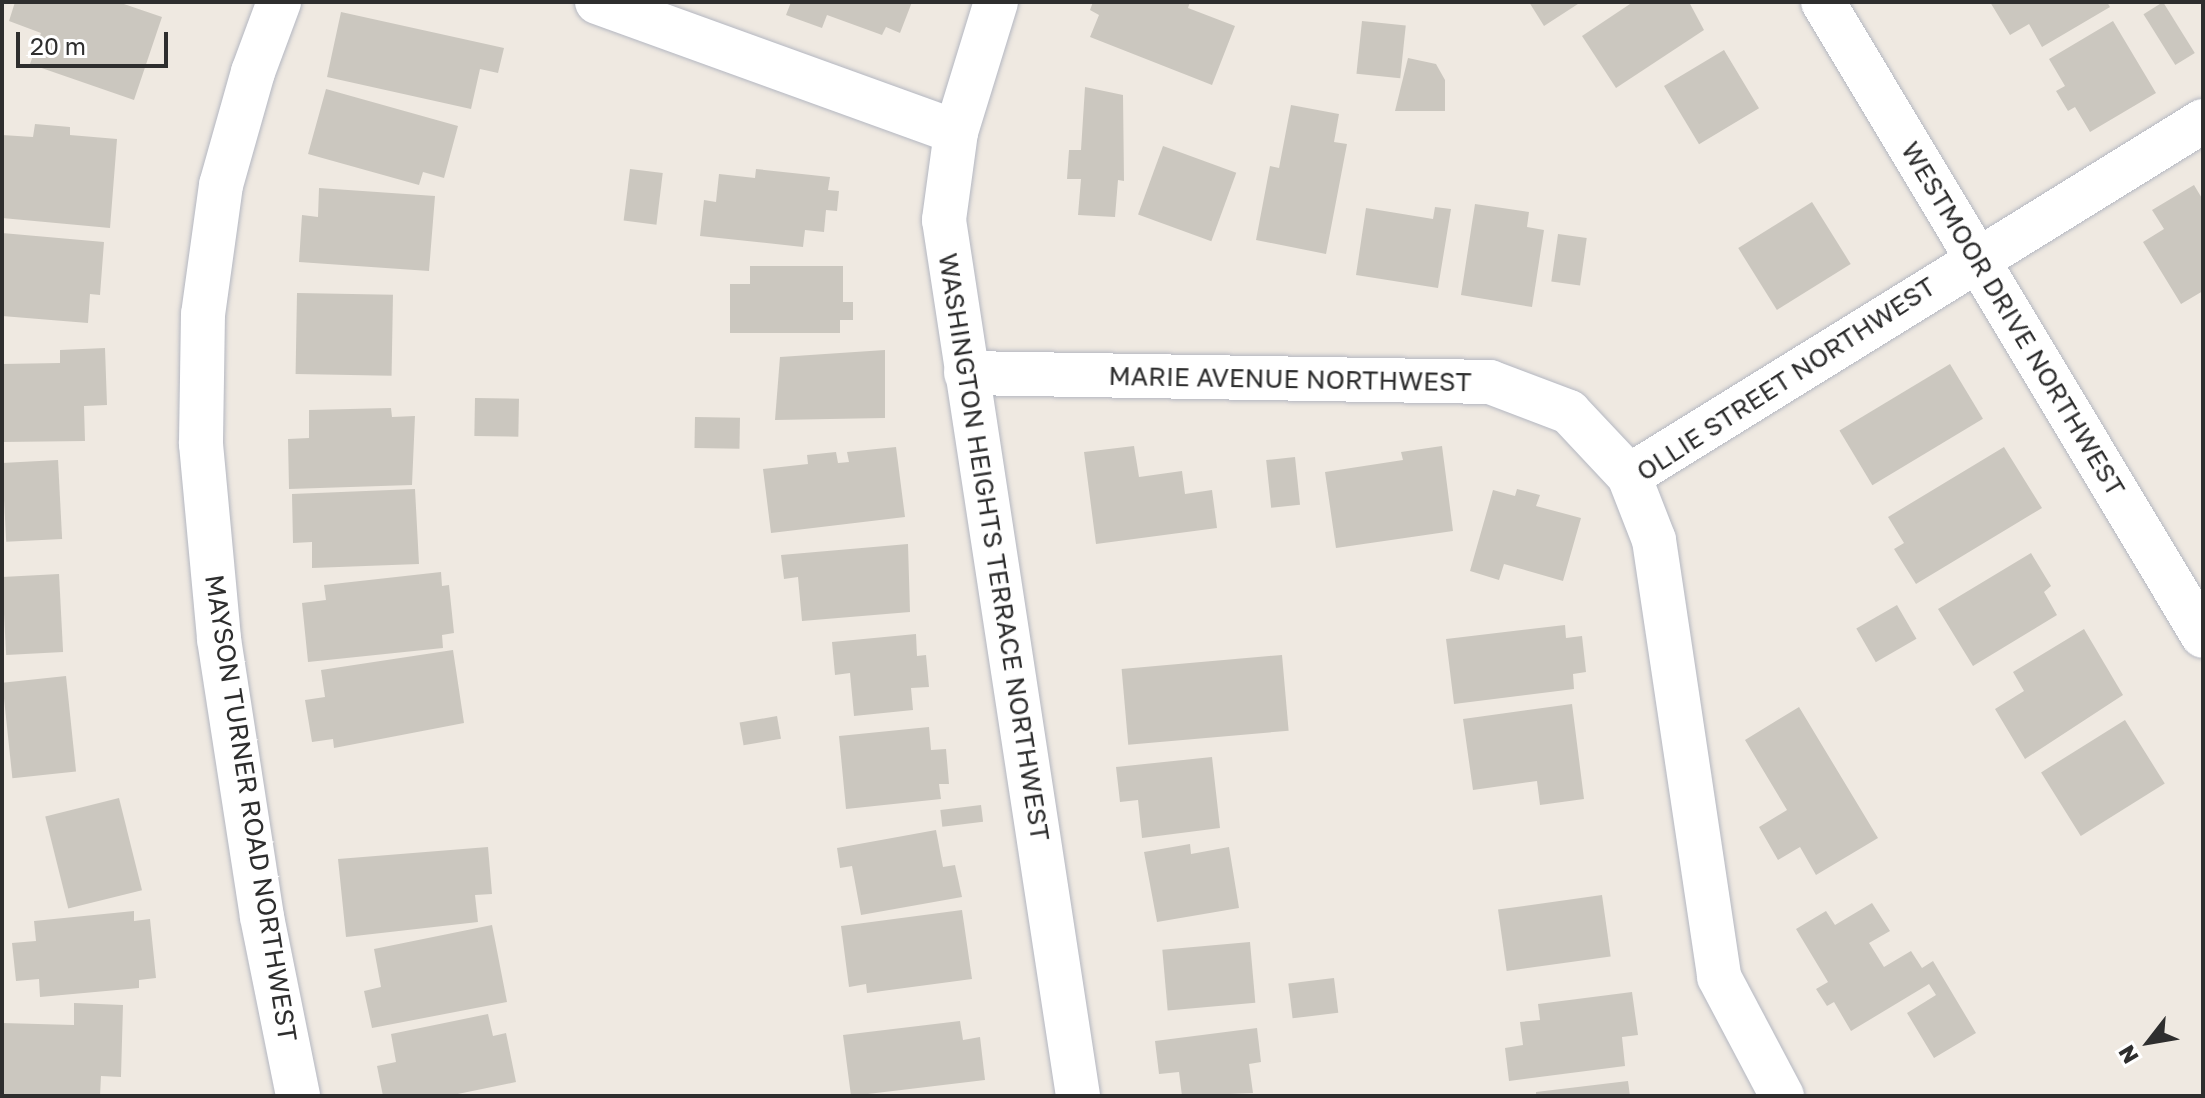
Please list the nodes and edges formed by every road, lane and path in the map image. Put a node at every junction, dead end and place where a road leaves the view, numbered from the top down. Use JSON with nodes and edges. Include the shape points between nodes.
{"nodes":[{"id":1,"x":279,"y":2,"type":"edge"},
{"id":2,"x":597,"y":2,"type":"edge"},
{"id":3,"x":996,"y":2,"type":"edge"},
{"id":4,"x":1823,"y":2,"type":"edge"},
{"id":5,"x":2203,"y":121,"type":"edge"},
{"id":6,"x":956,"y":132,"type":"junction"},
{"id":7,"x":1976,"y":257,"type":"junction"},
{"id":8,"x":966,"y":373,"type":"junction"},
{"id":9,"x":1629,"y":476,"type":"junction"},
{"id":10,"x":2203,"y":636,"type":"edge"},
{"id":11,"x":298,"y":1096,"type":"edge"},
{"id":12,"x":1078,"y":1096,"type":"edge"},
{"id":13,"x":1782,"y":1096,"type":"edge"}],
"edges":[{"from":1,"to":11,"type":"street","name":"MAYSON TURNER ROAD NORTHWEST","via":[[221,185],[203,314],[201,444],[219,639],[262,917]]},
{"from":2,"to":6,"type":"street"},
{"from":3,"to":6,"type":"street","name":"WASHINGTON HEIGHTS TERRACE NORTHWEST"},
{"from":4,"to":7,"type":"street","name":"WESTMOOR DRIVE NORTHWEST"},
{"from":5,"to":7,"type":"street","name":"OLLIE STREET NORTHWEST"},
{"from":6,"to":8,"type":"street","name":"WASHINGTON HEIGHTS TERRACE NORTHWEST","via":[[944,220]]},
{"from":7,"to":9,"type":"street","name":"OLLIE STREET NORTHWEST"},
{"from":7,"to":10,"type":"street","name":"WESTMOOR DRIVE NORTHWEST"},
{"from":8,"to":9,"type":"street","name":"MARIE AVENUE NORTHWEST","via":[[1490,382],[1569,412]]},
{"from":8,"to":12,"type":"street","name":"WASHINGTON HEIGHTS TERRACE NORTHWEST"},
{"from":9,"to":13,"type":"street","name":"OLLIE STREET NORTHWEST","via":[[1654,540],[1719,977]]}]}
